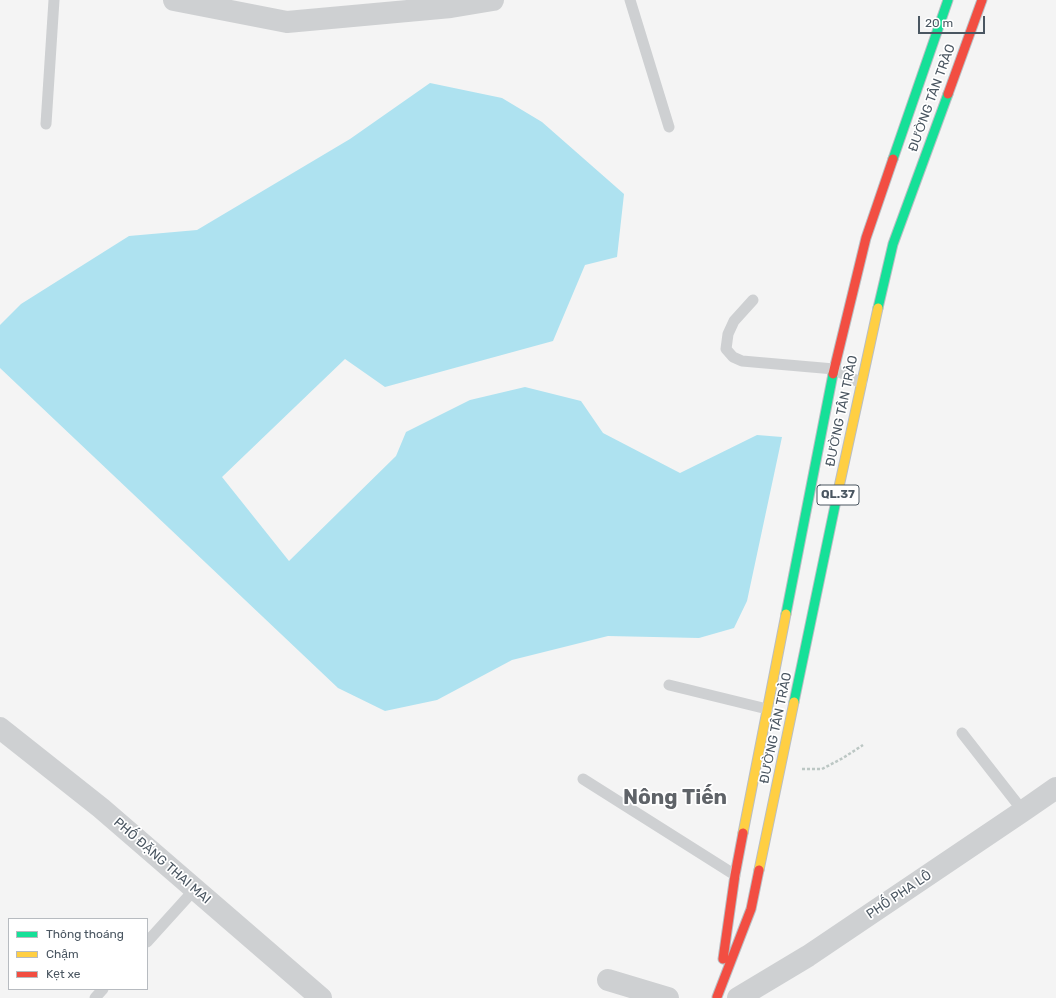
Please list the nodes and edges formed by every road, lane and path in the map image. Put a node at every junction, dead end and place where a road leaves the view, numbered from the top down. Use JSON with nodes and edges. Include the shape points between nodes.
{"nodes":[{"id":1,"x":54,"y":0,"type":"edge"},
{"id":2,"x":493,"y":0,"type":"edge"},
{"id":3,"x":630,"y":0,"type":"edge"},
{"id":4,"x":948,"y":0,"type":"edge"},
{"id":5,"x":982,"y":0,"type":"edge"},
{"id":6,"x":181,"y":1,"type":"edge"},
{"id":7,"x":46,"y":124,"type":"dead end"},
{"id":8,"x":669,"y":127,"type":"dead end"},
{"id":9,"x":753,"y":300,"type":"dead end"},
{"id":10,"x":834,"y":369,"type":"junction"},
{"id":11,"x":861,"y":384,"type":"junction"},
{"id":12,"x":669,"y":685,"type":"dead end"},
{"id":13,"x":767,"y":709,"type":"junction"},
{"id":14,"x":0,"y":728,"type":"edge"},
{"id":15,"x":962,"y":733,"type":"dead end"},
{"id":16,"x":863,"y":745,"type":"dead end"},
{"id":17,"x":781,"y":767,"type":"junction"},
{"id":18,"x":583,"y":779,"type":"dead end"},
{"id":19,"x":1056,"y":788,"type":"edge"},
{"id":20,"x":1024,"y":811,"type":"junction"},
{"id":21,"x":735,"y":875,"type":"junction"},
{"id":22,"x":195,"y":889,"type":"junction"},
{"id":23,"x":148,"y":941,"type":"edge"},
{"id":24,"x":608,"y":980,"type":"dead end"},
{"id":25,"x":103,"y":990,"type":"edge"},
{"id":26,"x":95,"y":998,"type":"edge"},
{"id":27,"x":321,"y":998,"type":"edge"},
{"id":28,"x":668,"y":998,"type":"edge"},
{"id":29,"x":724,"y":998,"type":"edge"}],
"edges":[{"from":1,"to":7,"type":"lane"},
{"from":2,"to":6,"type":"street","via":[[451,7],[287,22]]},
{"from":3,"to":8,"type":"lane"},
{"from":4,"to":10,"type":"highway","name":"ĐƯỜNG TÂN TRÀO","number":"QL.37","via":[[866,238]]},
{"from":5,"to":11,"type":"highway","name":"ĐƯỜNG TÂN TRÀO","number":"QL.37","via":[[893,244]]},
{"from":9,"to":10,"type":"lane","via":[[734,321],[728,334],[726,349],[733,357],[742,361]]},
{"from":10,"to":11,"type":"lane"},
{"from":10,"to":13,"type":"highway","name":"ĐƯỜNG TÂN TRÀO","number":"QL.37"},
{"from":11,"to":17,"type":"highway","name":"ĐƯỜNG TÂN TRÀO","number":"QL.37"},
{"from":12,"to":13,"type":"lane"},
{"from":13,"to":21,"type":"highway","name":"ĐƯỜNG TÂN TRÀO","number":"QL.37"},
{"from":14,"to":22,"type":"street","name":"PHỐ ĐẶNG THAI MAI","via":[[101,808]]},
{"from":15,"to":20,"type":"lane"},
{"from":16,"to":17,"type":"path","via":[[822,768],[812,770]]},
{"from":17,"to":29,"type":"highway","name":"ĐƯỜNG TÂN TRÀO","number":"QL.37","via":[[751,909]]},
{"from":18,"to":21,"type":"lane"},
{"from":19,"to":20,"type":"street","name":"PHỐ PHA LÔ"},
{"from":20,"to":29,"type":"street","name":"PHỐ PHA LÔ","via":[[808,956]]},
{"from":21,"to":29,"type":"highway","name":"ĐƯỜNG TÂN TRÀO","number":"QL.37"},
{"from":22,"to":23,"type":"lane"},
{"from":22,"to":27,"type":"street","name":"PHỐ ĐẶNG THAI MAI"},
{"from":24,"to":28,"type":"street"},
{"from":25,"to":26,"type":"lane"}]}
